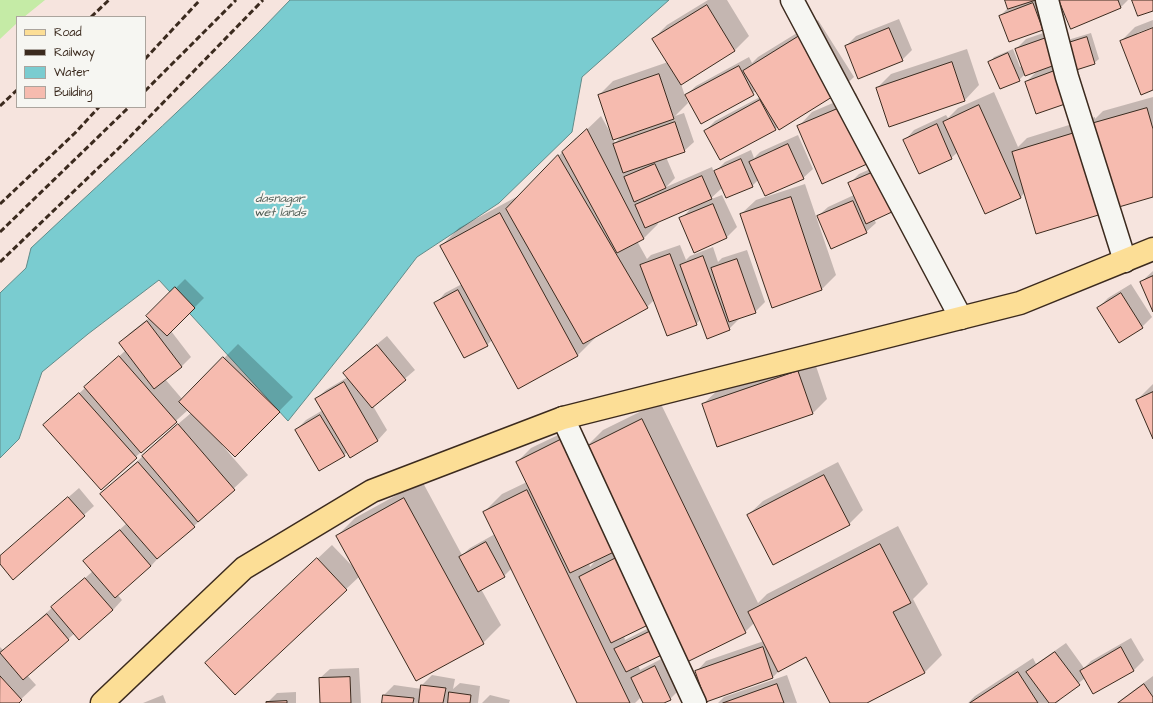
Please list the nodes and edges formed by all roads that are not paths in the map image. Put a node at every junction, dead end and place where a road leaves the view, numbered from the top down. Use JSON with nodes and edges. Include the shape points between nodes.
{"nodes":[{"id":1,"x":792,"y":0,"type":"edge"},
{"id":2,"x":1047,"y":0,"type":"edge"},
{"id":3,"x":1153,"y":249,"type":"edge"},
{"id":4,"x":1125,"y":261,"type":"junction"},
{"id":5,"x":961,"y":318,"type":"junction"},
{"id":6,"x":563,"y":418,"type":"junction"},
{"id":7,"x":102,"y":703,"type":"edge"},
{"id":8,"x":695,"y":703,"type":"edge"}],
"edges":[{"from":1,"to":5,"type":"street"},
{"from":2,"to":4,"type":"street","via":[[1067,77]]},
{"from":3,"to":4,"type":"main road"},
{"from":4,"to":5,"type":"main road","via":[[1020,303]]},
{"from":5,"to":6,"type":"main road"},
{"from":6,"to":7,"type":"main road","via":[[372,491],[244,568]]},
{"from":6,"to":8,"type":"street"}]}
